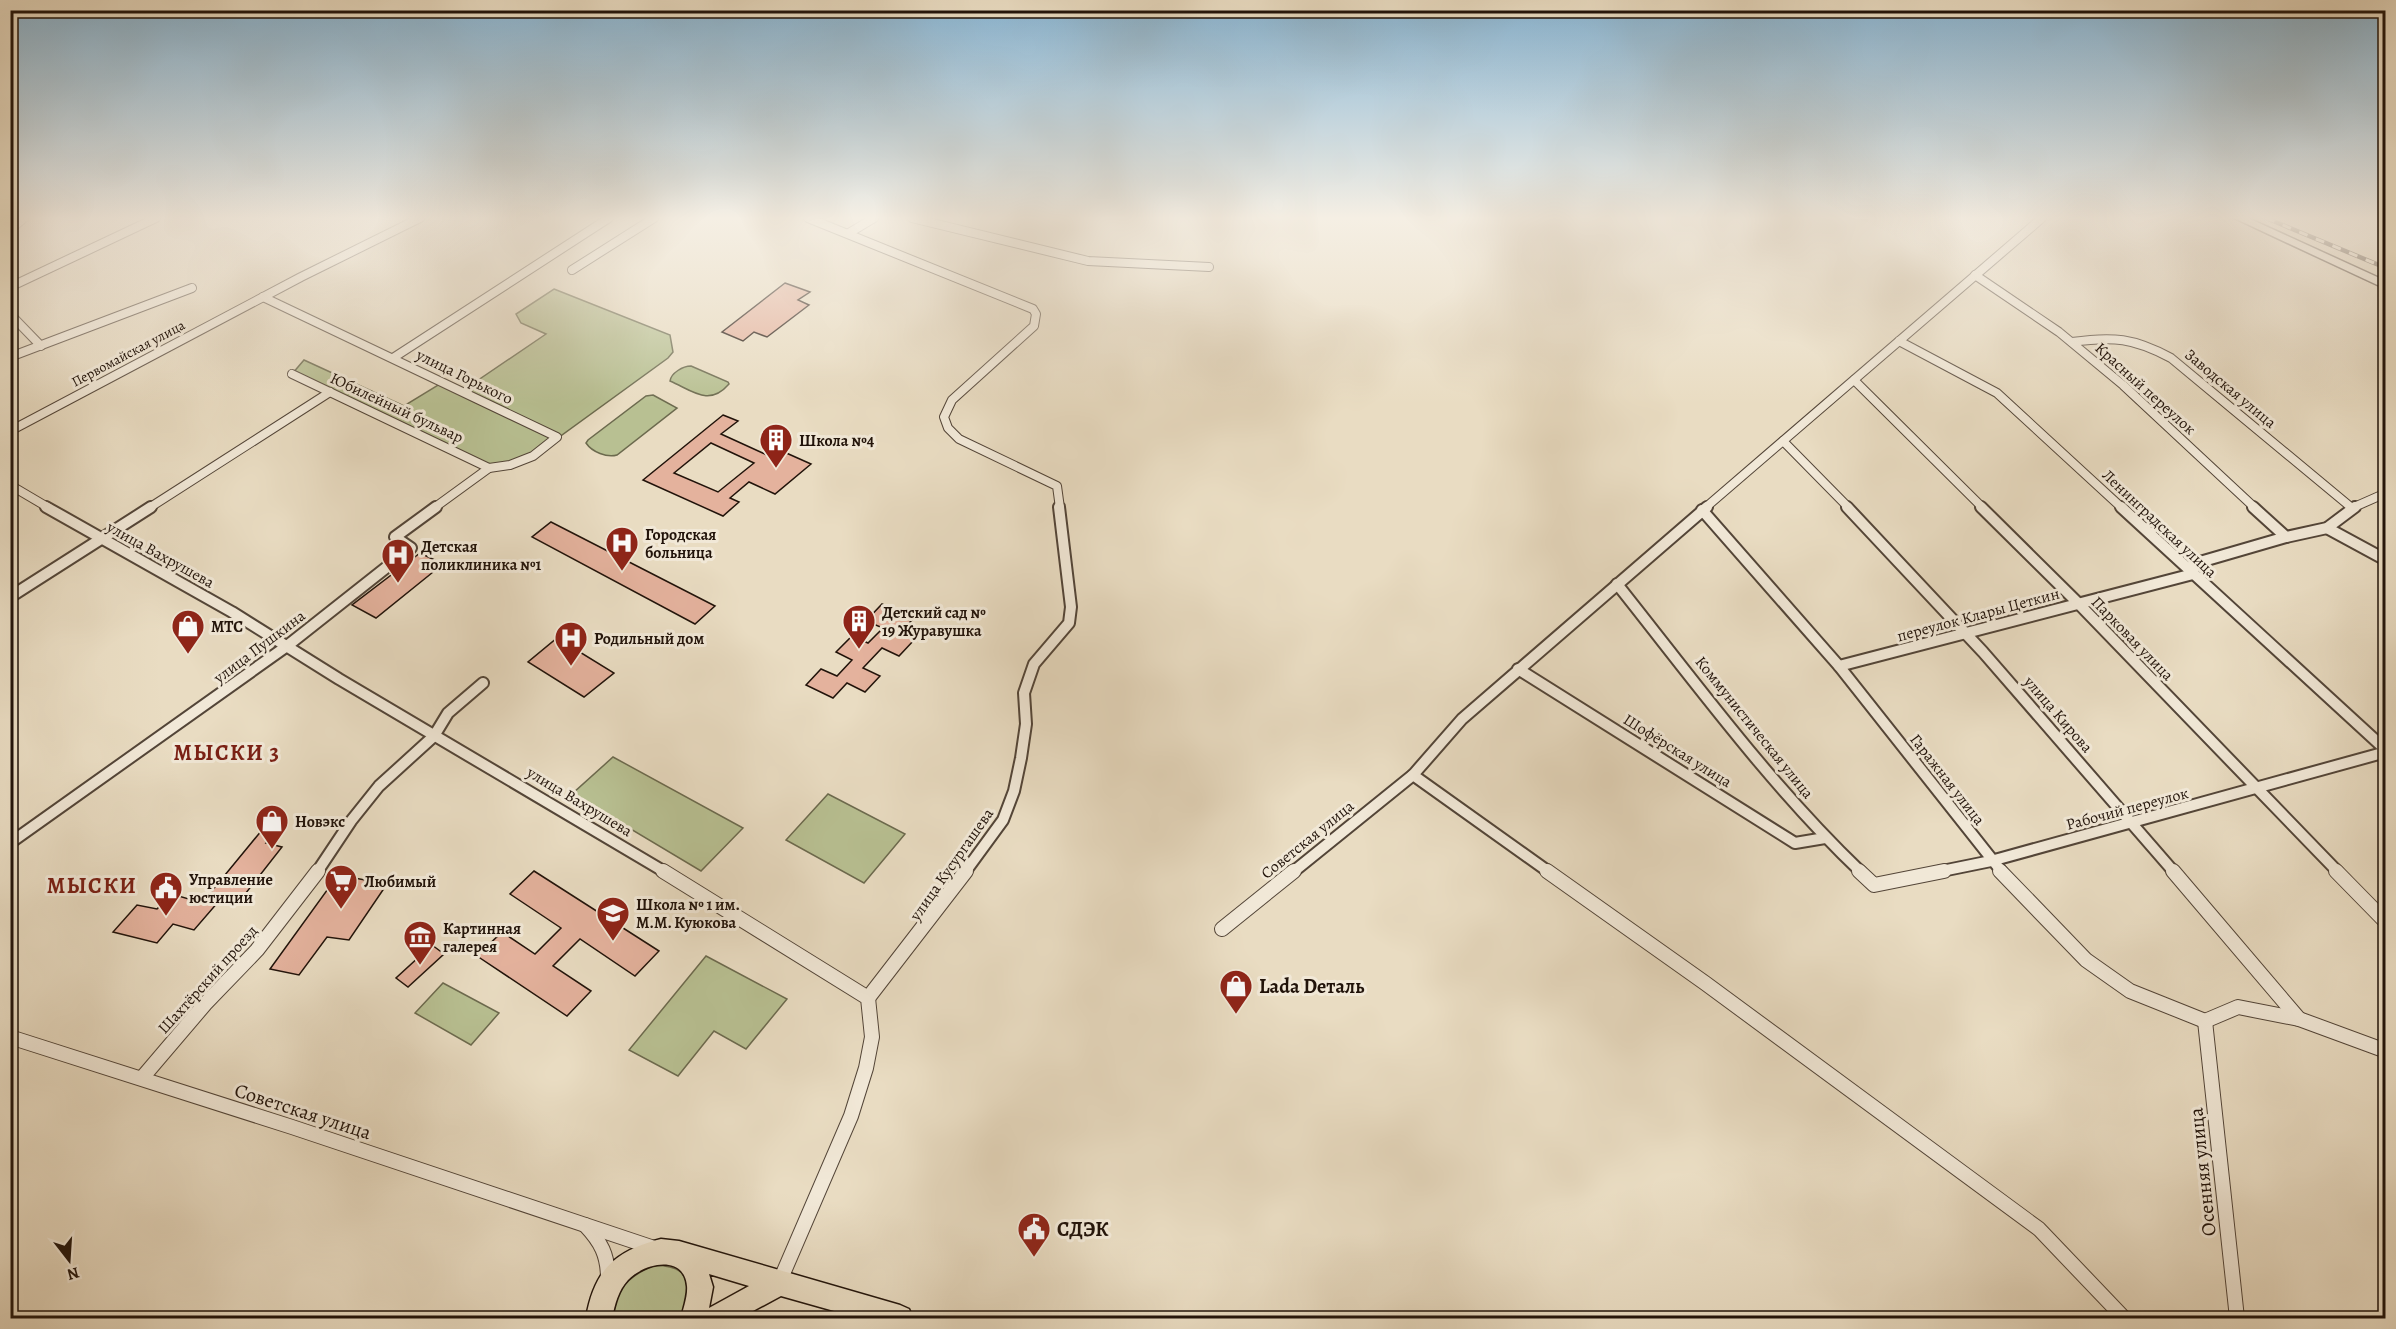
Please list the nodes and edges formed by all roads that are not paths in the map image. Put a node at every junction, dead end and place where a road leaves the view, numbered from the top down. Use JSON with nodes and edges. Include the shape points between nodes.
{"nodes":[{"id":1,"x":25,"y":280,"type":"edge"},
{"id":2,"x":295,"y":280,"type":"edge"},
{"id":3,"x":513,"y":280,"type":"edge"},
{"id":4,"x":964,"y":280,"type":"edge"},
{"id":5,"x":1970,"y":280,"type":"edge"},
{"id":6,"x":1983,"y":280,"type":"edge"},
{"id":7,"x":10,"y":287,"type":"edge"},
{"id":8,"x":192,"y":288,"type":"dead end"},
{"id":9,"x":263,"y":297,"type":"junction"},
{"id":10,"x":10,"y":314,"type":"edge"},
{"id":11,"x":1899,"y":341,"type":"junction"},
{"id":12,"x":2072,"y":342,"type":"junction"},
{"id":13,"x":41,"y":346,"type":"junction"},
{"id":14,"x":10,"y":357,"type":"edge"},
{"id":15,"x":393,"y":358,"type":"junction"},
{"id":16,"x":292,"y":374,"type":"dead end"},
{"id":17,"x":1854,"y":380,"type":"junction"},
{"id":18,"x":330,"y":392,"type":"junction"},
{"id":19,"x":10,"y":431,"type":"edge"},
{"id":20,"x":1783,"y":441,"type":"junction"},
{"id":21,"x":489,"y":468,"type":"junction"},
{"id":22,"x":10,"y":485,"type":"edge"},
{"id":23,"x":2385,"y":493,"type":"edge"},
{"id":24,"x":2352,"y":508,"type":"junction"},
{"id":25,"x":1702,"y":510,"type":"junction"},
{"id":26,"x":2326,"y":528,"type":"junction"},
{"id":27,"x":2286,"y":537,"type":"junction"},
{"id":28,"x":99,"y":538,"type":"junction"},
{"id":29,"x":2385,"y":560,"type":"edge"},
{"id":30,"x":2193,"y":574,"type":"junction"},
{"id":31,"x":1617,"y":584,"type":"junction"},
{"id":32,"x":10,"y":597,"type":"edge"},
{"id":33,"x":2078,"y":603,"type":"junction"},
{"id":34,"x":1966,"y":634,"type":"junction"},
{"id":35,"x":287,"y":646,"type":"junction"},
{"id":36,"x":1839,"y":666,"type":"junction"},
{"id":37,"x":1518,"y":669,"type":"junction"},
{"id":38,"x":483,"y":683,"type":"dead end"},
{"id":39,"x":434,"y":736,"type":"junction"},
{"id":40,"x":2385,"y":751,"type":"edge"},
{"id":41,"x":1413,"y":775,"type":"junction"},
{"id":42,"x":2259,"y":788,"type":"junction"},
{"id":43,"x":2133,"y":823,"type":"junction"},
{"id":44,"x":1825,"y":838,"type":"junction"},
{"id":45,"x":10,"y":843,"type":"edge"},
{"id":46,"x":1991,"y":861,"type":"junction"},
{"id":47,"x":1874,"y":885,"type":"joint"},
{"id":48,"x":2385,"y":922,"type":"edge"},
{"id":49,"x":1222,"y":929,"type":"dead end"},
{"id":50,"x":868,"y":998,"type":"junction"},
{"id":51,"x":2299,"y":1019,"type":"junction"},
{"id":52,"x":2205,"y":1021,"type":"junction"},
{"id":53,"x":10,"y":1037,"type":"edge"},
{"id":54,"x":2385,"y":1051,"type":"edge"},
{"id":55,"x":142,"y":1078,"type":"junction"},
{"id":56,"x":583,"y":1223,"type":"junction"},
{"id":57,"x":670,"y":1252,"type":"junction"},
{"id":58,"x":779,"y":1283,"type":"junction"},
{"id":59,"x":599,"y":1307,"type":"edge"},
{"id":60,"x":694,"y":1318,"type":"edge"},
{"id":61,"x":716,"y":1318,"type":"edge"},
{"id":62,"x":900,"y":1318,"type":"edge"},
{"id":63,"x":2124,"y":1318,"type":"edge"},
{"id":64,"x":2237,"y":1318,"type":"edge"}],
"edges":[{"from":1,"to":7,"type":"street"},
{"from":2,"to":9,"type":"street","name":"Первомайская улица"},
{"from":3,"to":15,"type":"street","name":"улица Горького"},
{"from":4,"to":50,"type":"street","name":"улица Кусургашева","via":[[1028,306],[1036,314],[1035,323],[952,400],[944,420],[972,447],[1046,477],[1057,486],[1071,616],[1062,633],[1042,652],[1029,678],[1024,693],[1026,724],[1018,777],[1003,820]]},
{"from":5,"to":11,"type":"street","name":"Советская улица"},
{"from":6,"to":12,"type":"street","name":"Красный переулок"},
{"from":8,"to":13,"type":"street"},
{"from":9,"to":15,"type":"street"},
{"from":9,"to":19,"type":"street","name":"Первомайская улица"},
{"from":10,"to":13,"type":"street"},
{"from":11,"to":17,"type":"street","name":"Советская улица"},
{"from":11,"to":30,"type":"street","name":"Ленинградская улица","via":[[1997,393]]},
{"from":12,"to":24,"type":"street","name":"Заводская улица","via":[[2116,337],[2144,342],[2171,358]]},
{"from":12,"to":27,"type":"street","name":"Красный переулок"},
{"from":13,"to":14,"type":"street"},
{"from":15,"to":21,"type":"street","name":"улица Горького","via":[[557,437],[533,456]]},
{"from":16,"to":18,"type":"street","name":"Юбилейный бульвар"},
{"from":17,"to":20,"type":"street","name":"Советская улица"},
{"from":17,"to":33,"type":"street","name":"Парковая улица"},
{"from":18,"to":21,"type":"street","name":"Юбилейный бульвар"},
{"from":18,"to":28,"type":"street"},
{"from":20,"to":25,"type":"street","name":"Советская улица"},
{"from":20,"to":34,"type":"street","name":"улица Кирова"},
{"from":21,"to":35,"type":"street","name":"улица Пушкина","via":[[395,537],[411,548]]},
{"from":22,"to":28,"type":"street","name":"улица Вахрушева"},
{"from":23,"to":24,"type":"street","name":"переулок Клары Цеткин"},
{"from":24,"to":26,"type":"street","name":"переулок Клары Цеткин"},
{"from":25,"to":31,"type":"street","name":"Советская улица"},
{"from":25,"to":36,"type":"street","name":"Гаражная улица"},
{"from":26,"to":27,"type":"street","name":"переулок Клары Цеткин"},
{"from":26,"to":29,"type":"street"},
{"from":27,"to":30,"type":"street","name":"переулок Клары Цеткин","via":[[2193,564]]},
{"from":28,"to":32,"type":"street"},
{"from":28,"to":35,"type":"street","name":"улица Вахрушева"},
{"from":30,"to":33,"type":"street","name":"переулок Клары Цеткин"},
{"from":30,"to":40,"type":"street","name":"Ленинградская улица"},
{"from":31,"to":37,"type":"street","name":"Советская улица"},
{"from":31,"to":44,"type":"street","name":"Коммунистическая улица"},
{"from":33,"to":34,"type":"street","name":"переулок Клары Цеткин"},
{"from":33,"to":42,"type":"street","name":"Парковая улица"},
{"from":34,"to":36,"type":"street","name":"переулок Клары Цеткин"},
{"from":34,"to":43,"type":"street","name":"улица Кирова"},
{"from":35,"to":39,"type":"street","name":"улица Вахрушева"},
{"from":35,"to":45,"type":"street","name":"улица Пушкина"},
{"from":36,"to":46,"type":"street","name":"Гаражная улица"},
{"from":37,"to":41,"type":"street","name":"Советская улица","via":[[1462,720]]},
{"from":37,"to":44,"type":"street","name":"Шофёрская улица","via":[[1795,843]]},
{"from":38,"to":39,"type":"street","name":"Шахтёрский проезд","via":[[444,717]]},
{"from":39,"to":50,"type":"street","name":"улица Вахрушева","via":[[604,834]]},
{"from":39,"to":55,"type":"street","name":"Шахтёрский проезд","via":[[379,786],[258,950]]},
{"from":40,"to":42,"type":"street","name":"Рабочий переулок"},
{"from":41,"to":49,"type":"street","name":"Советская улица"},
{"from":41,"to":63,"type":"street","via":[[1705,983],[2039,1229]]},
{"from":42,"to":43,"type":"street","name":"Рабочий переулок"},
{"from":42,"to":48,"type":"street","name":"Парковая улица"},
{"from":43,"to":46,"type":"street","name":"Рабочий переулок"},
{"from":43,"to":51,"type":"street","name":"улица Кирова"},
{"from":44,"to":47,"type":"street","name":"Коммунистическая улица"},
{"from":46,"to":47,"type":"street","name":"Рабочий переулок"},
{"from":46,"to":52,"type":"street","name":"Гаражная улица","via":[[2086,960],[2130,991]]},
{"from":50,"to":58,"type":"street","via":[[872,1037],[866,1068],[851,1116]]},
{"from":51,"to":52,"type":"street","via":[[2238,1007]]},
{"from":51,"to":54,"type":"street"},
{"from":52,"to":64,"type":"street","name":"Осенняя улица"},
{"from":53,"to":55,"type":"street","name":"Советская улица"},
{"from":55,"to":56,"type":"street","name":"Советская улица"},
{"from":56,"to":57,"type":"street","name":"Советская улица"},
{"from":56,"to":59,"type":"street","via":[[606,1247],[609,1263]]},
{"from":57,"to":58,"type":"main road"},
{"from":57,"to":59,"type":"main road","via":[[641,1255],[622,1267]]},
{"from":57,"to":60,"type":"main road","via":[[693,1264],[700,1280],[700,1300]]},
{"from":58,"to":61,"type":"main road"},
{"from":58,"to":62,"type":"main road"}]}
